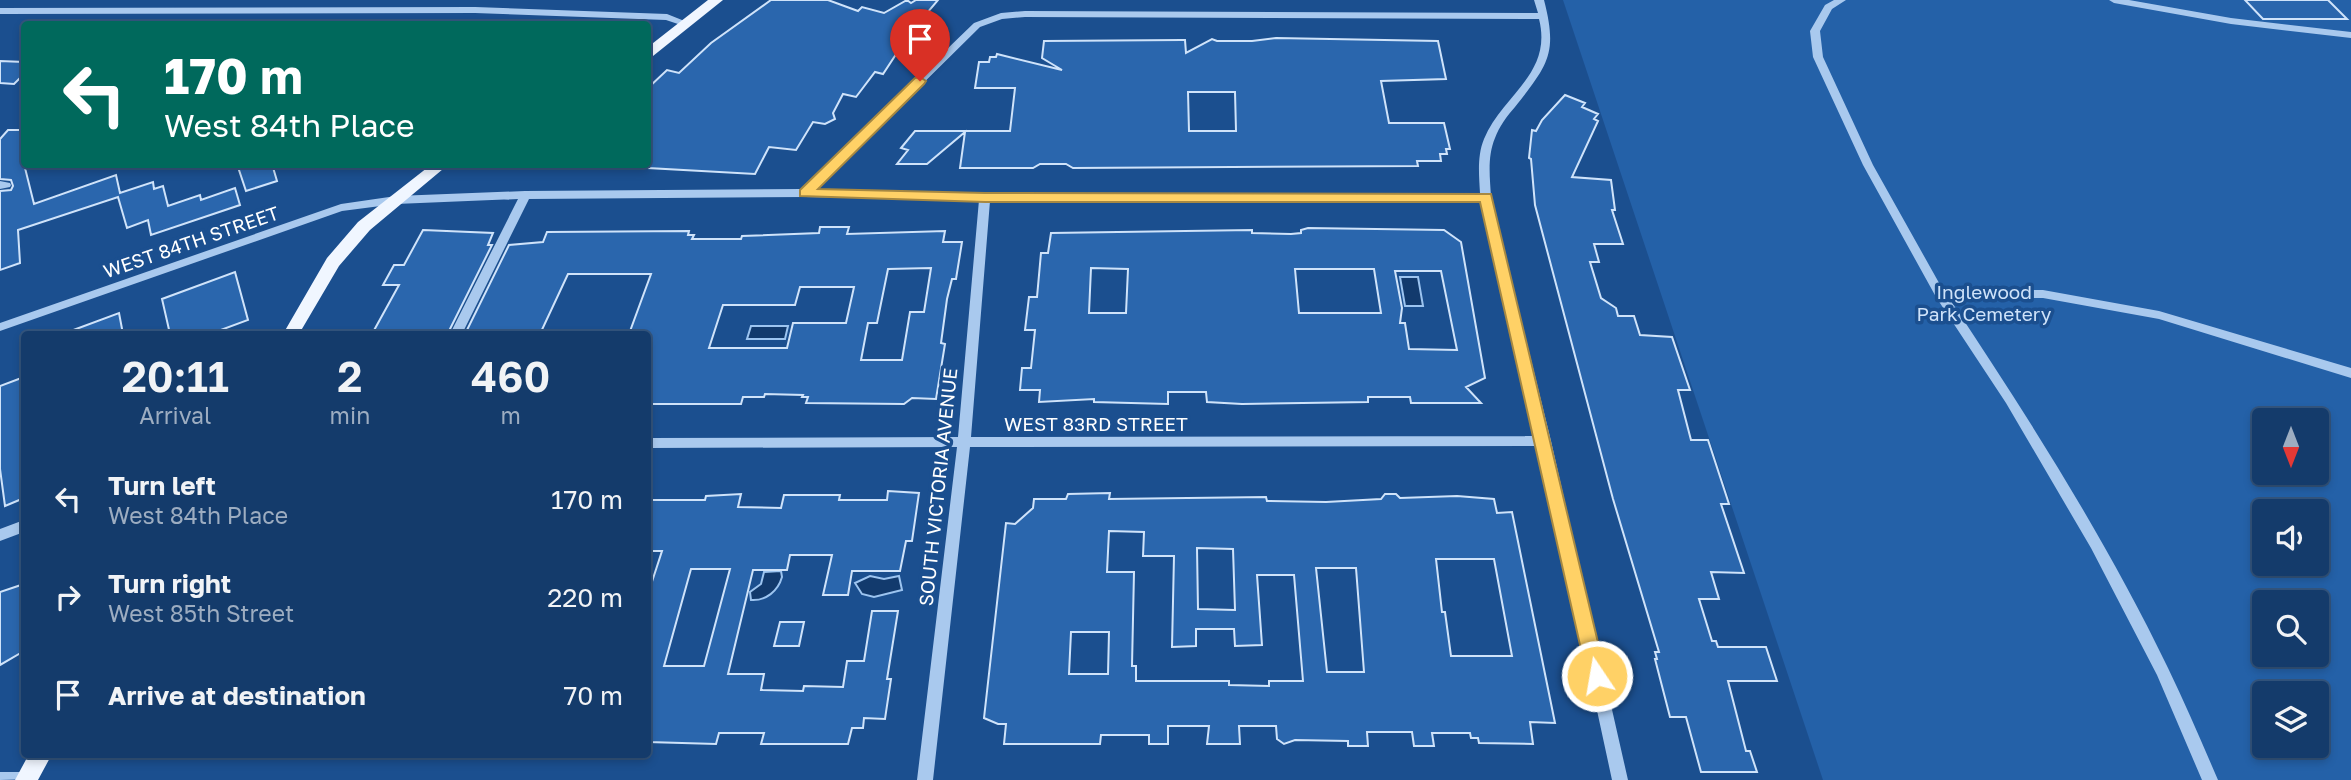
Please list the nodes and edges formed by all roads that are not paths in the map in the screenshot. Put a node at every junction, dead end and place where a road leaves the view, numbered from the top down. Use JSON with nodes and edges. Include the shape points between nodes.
{"nodes":[{"id":1,"x":481,"y":0,"type":"edge"},
{"id":2,"x":716,"y":0,"type":"edge"},
{"id":3,"x":1539,"y":0,"type":"edge"},
{"id":4,"x":1841,"y":0,"type":"edge"},
{"id":5,"x":2114,"y":0,"type":"edge"},
{"id":6,"x":348,"y":10,"type":"junction"},
{"id":7,"x":475,"y":10,"type":"junction"},
{"id":8,"x":0,"y":11,"type":"edge"},
{"id":9,"x":52,"y":11,"type":"junction"},
{"id":10,"x":1544,"y":16,"type":"junction"},
{"id":11,"x":42,"y":21,"type":"edge"},
{"id":12,"x":340,"y":21,"type":"edge"},
{"id":13,"x":687,"y":24,"type":"junction"},
{"id":14,"x":2351,"y":35,"type":"edge"},
{"id":15,"x":651,"y":51,"type":"edge"},
{"id":16,"x":437,"y":168,"type":"edge"},
{"id":17,"x":805,"y":193,"type":"junction"},
{"id":18,"x":526,"y":195,"type":"junction"},
{"id":19,"x":985,"y":197,"type":"junction"},
{"id":20,"x":1486,"y":197,"type":"junction"},
{"id":21,"x":396,"y":200,"type":"junction"},
{"id":22,"x":1940,"y":294,"type":"junction"},
{"id":23,"x":0,"y":327,"type":"edge"},
{"id":24,"x":292,"y":331,"type":"edge"},
{"id":25,"x":458,"y":331,"type":"edge"},
{"id":26,"x":2351,"y":373,"type":"edge"},
{"id":27,"x":1545,"y":441,"type":"junction"},
{"id":28,"x":651,"y":443,"type":"edge"},
{"id":29,"x":964,"y":444,"type":"junction"},
{"id":30,"x":21,"y":527,"type":"edge"},
{"id":31,"x":0,"y":535,"type":"edge"},
{"id":32,"x":39,"y":758,"type":"edge"},
{"id":33,"x":0,"y":779,"type":"edge"},
{"id":34,"x":26,"y":779,"type":"edge"},
{"id":35,"x":925,"y":780,"type":"edge"},
{"id":36,"x":1620,"y":780,"type":"edge"},
{"id":37,"x":2210,"y":780,"type":"edge"}],
"edges":[{"from":1,"to":7,"type":"street"},
{"from":2,"to":13,"type":"main road"},
{"from":3,"to":10,"type":"street"},
{"from":4,"to":22,"type":"street","via":[[1828,7],[1815,31],[1818,57],[1868,165]]},
{"from":5,"to":14,"type":"street","via":[[2231,21]]},
{"from":6,"to":7,"type":"street"},
{"from":6,"to":9,"type":"street"},
{"from":6,"to":12,"type":"street"},
{"from":7,"to":13,"type":"street","via":[[667,17]]},
{"from":8,"to":9,"type":"street"},
{"from":9,"to":11,"type":"street"},
{"from":10,"to":17,"type":"street","via":[[1001,16],[977,25]]},
{"from":10,"to":20,"type":"street","via":[[1545,57],[1535,78],[1493,130],[1483,162]]},
{"from":13,"to":15,"type":"main road"},
{"from":16,"to":21,"type":"main road"},
{"from":17,"to":18,"type":"street","name":"WEST 84TH STREET"},
{"from":17,"to":19,"type":"street","name":"WEST 84TH STREET"},
{"from":18,"to":21,"type":"street","name":"WEST 84TH STREET"},
{"from":18,"to":25,"type":"street"},
{"from":19,"to":20,"type":"street","name":"WEST 84TH STREET"},
{"from":19,"to":29,"type":"street","name":"SOUTH VICTORIA AVENUE"},
{"from":20,"to":27,"type":"street"},
{"from":21,"to":23,"type":"street","name":"WEST 84TH STREET","via":[[341,208]]},
{"from":21,"to":24,"type":"main road","via":[[364,226],[333,262]]},
{"from":22,"to":26,"type":"street","via":[[2043,294],[2159,315]]},
{"from":22,"to":37,"type":"street","via":[[2096,544],[2163,671]]},
{"from":27,"to":29,"type":"street","name":"WEST 83RD STREET"},
{"from":27,"to":36,"type":"street"},
{"from":28,"to":29,"type":"street","name":"WEST 83RD STREET"},
{"from":29,"to":35,"type":"street","name":"SOUTH VICTORIA AVENUE"},
{"from":30,"to":31,"type":"street"},
{"from":32,"to":34,"type":"main road"},
{"from":33,"to":34,"type":"street"}]}
